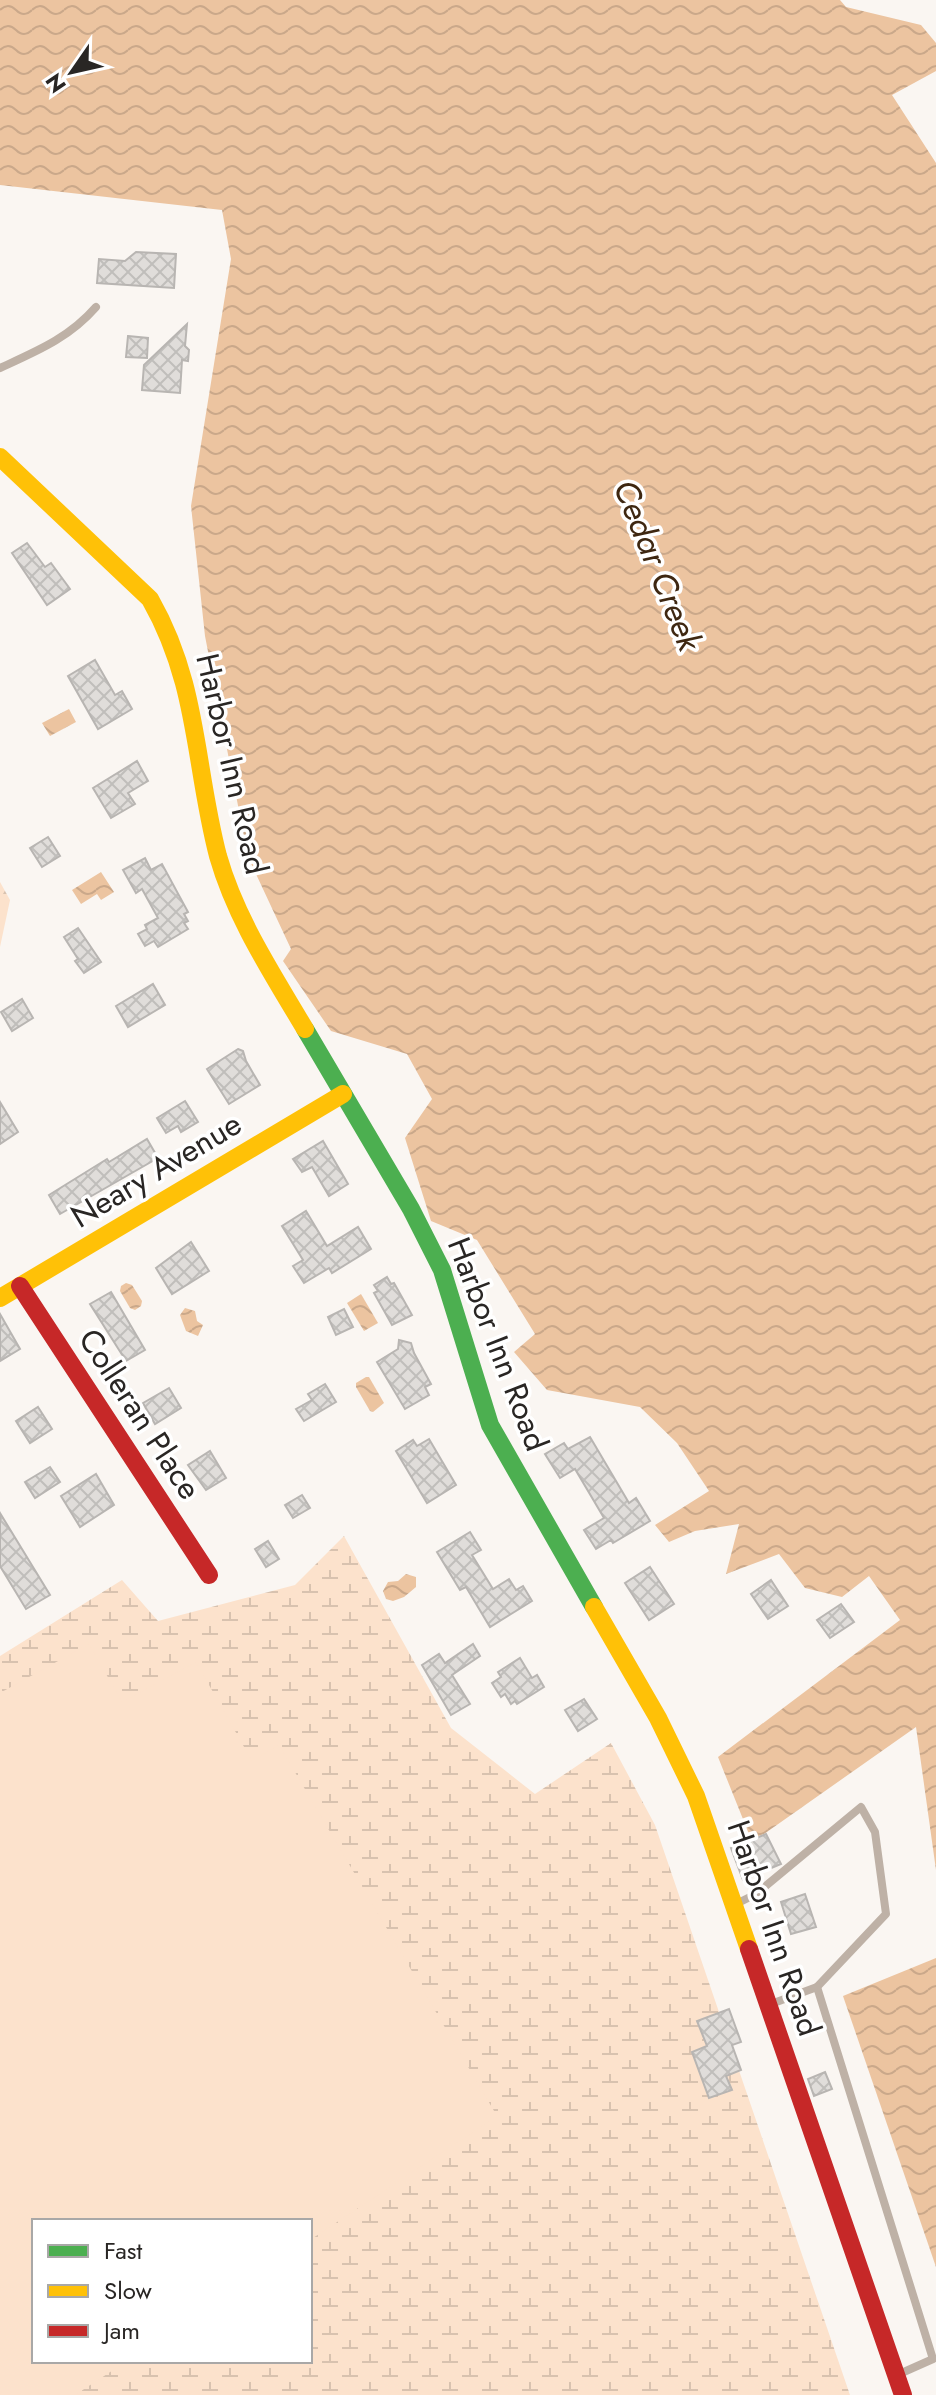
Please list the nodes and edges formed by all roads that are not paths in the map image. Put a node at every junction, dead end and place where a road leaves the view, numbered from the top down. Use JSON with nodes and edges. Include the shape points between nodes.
{"nodes":[{"id":1,"x":96,"y":307,"type":"dead end"},
{"id":2,"x":0,"y":368,"type":"edge"},
{"id":3,"x":0,"y":457,"type":"edge"},
{"id":4,"x":343,"y":1094,"type":"junction"},
{"id":5,"x":20,"y":1286,"type":"junction"},
{"id":6,"x":0,"y":1298,"type":"edge"},
{"id":7,"x":209,"y":1575,"type":"dead end"},
{"id":8,"x":734,"y":1905,"type":"junction"},
{"id":9,"x":817,"y":1987,"type":"junction"},
{"id":10,"x":769,"y":2004,"type":"junction"},
{"id":11,"x":896,"y":2375,"type":"junction"},
{"id":12,"x":903,"y":2395,"type":"edge"}],
"edges":[{"from":1,"to":2,"type":"lane","via":[[58,341]]},
{"from":3,"to":4,"type":"main road","name":"Harbor Inn Road","via":[[150,599],[167,626],[182,664],[226,884],[247,931]]},
{"from":4,"to":5,"type":"main road","name":"Neary Avenue"},
{"from":4,"to":8,"type":"main road","name":"Harbor Inn Road","via":[[442,1270],[490,1425],[658,1718],[696,1796]]},
{"from":5,"to":6,"type":"main road","name":"Neary Avenue"},
{"from":5,"to":7,"type":"main road","name":"Colleran Place"},
{"from":8,"to":9,"type":"lane","via":[[756,1894],[861,1807],[875,1832],[886,1914]]},
{"from":8,"to":10,"type":"main road","name":"Harbor Inn Road"},
{"from":9,"to":10,"type":"lane"},
{"from":9,"to":11,"type":"lane","via":[[933,2359]]},
{"from":10,"to":11,"type":"main road","name":"Harbor Inn Road"},
{"from":11,"to":12,"type":"main road","name":"Harbor Inn Road"}]}
